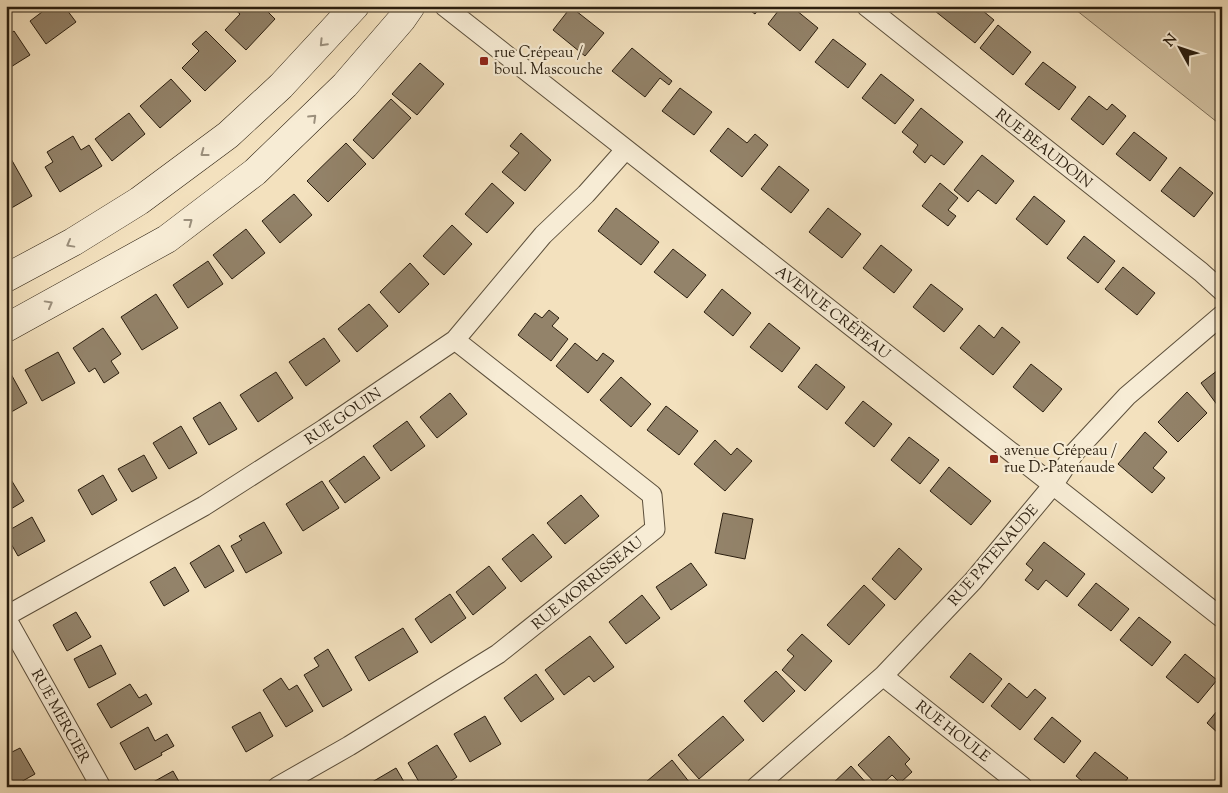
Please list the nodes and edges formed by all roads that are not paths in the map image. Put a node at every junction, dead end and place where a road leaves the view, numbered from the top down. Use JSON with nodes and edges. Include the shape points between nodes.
{"nodes":[{"id":1,"x":355,"y":6,"type":"edge"},
{"id":2,"x":410,"y":6,"type":"edge"},
{"id":3,"x":444,"y":6,"type":"edge"},
{"id":4,"x":866,"y":6,"type":"edge"},
{"id":5,"x":626,"y":149,"type":"junction"},
{"id":6,"x":6,"y":278,"type":"edge"},
{"id":7,"x":1222,"y":291,"type":"edge"},
{"id":8,"x":1222,"y":315,"type":"edge"},
{"id":9,"x":6,"y":328,"type":"edge"},
{"id":10,"x":455,"y":340,"type":"junction"},
{"id":11,"x":1053,"y":485,"type":"junction"},
{"id":12,"x":6,"y":617,"type":"edge"},
{"id":13,"x":1222,"y":618,"type":"edge"},
{"id":14,"x":883,"y":676,"type":"junction"},
{"id":15,"x":100,"y":787,"type":"edge"},
{"id":16,"x":277,"y":787,"type":"edge"},
{"id":17,"x":756,"y":787,"type":"edge"},
{"id":18,"x":1022,"y":787,"type":"edge"}],
"edges":[{"from":1,"to":6,"type":"street","one_way":true,"via":[[281,86],[228,135],[131,206]]},
{"from":9,"to":2,"type":"street","one_way":true,"via":[[167,239],[255,172],[345,85]]},
{"from":3,"to":5,"type":"street","name":"AVENUE CRÉPEAU"},
{"from":4,"to":7,"type":"street","name":"RUE BEAUDOIN"},
{"from":5,"to":10,"type":"street","name":"RUE GOUIN","via":[[543,235]]},
{"from":5,"to":11,"type":"street","name":"AVENUE CRÉPEAU"},
{"from":8,"to":11,"type":"street","name":"RUE PATENAUDE","via":[[1127,396],[1075,452]]},
{"from":10,"to":12,"type":"street","name":"RUE GOUIN","via":[[204,506]]},
{"from":10,"to":16,"type":"street","name":"RUE MORRISSEAU","via":[[652,496],[655,529],[498,654]]},
{"from":11,"to":13,"type":"street","name":"AVENUE CRÉPEAU"},
{"from":11,"to":14,"type":"street","name":"RUE PATENAUDE","via":[[973,581]]},
{"from":12,"to":15,"type":"street","name":"RUE MERCIER"},
{"from":14,"to":17,"type":"street","name":"RUE PATENAUDE"},
{"from":14,"to":18,"type":"street","name":"RUE HOULE"}]}
